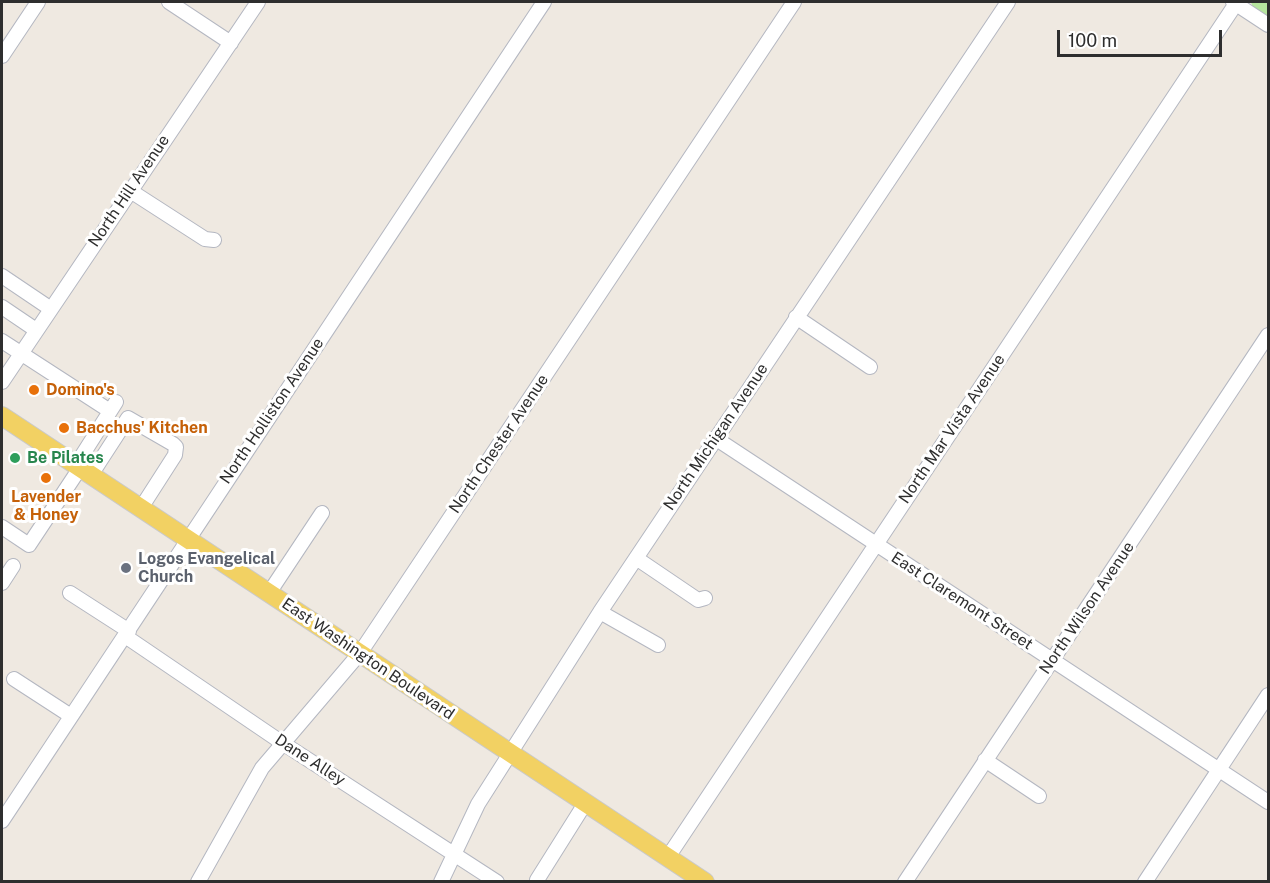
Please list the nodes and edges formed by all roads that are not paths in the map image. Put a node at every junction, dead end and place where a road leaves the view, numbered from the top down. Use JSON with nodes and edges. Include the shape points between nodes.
{"nodes":[{"id":1,"x":38,"y":2,"type":"edge"},
{"id":2,"x":169,"y":2,"type":"edge"},
{"id":3,"x":258,"y":2,"type":"edge"},
{"id":4,"x":544,"y":2,"type":"edge"},
{"id":5,"x":794,"y":2,"type":"edge"},
{"id":6,"x":1008,"y":2,"type":"edge"},
{"id":7,"x":1235,"y":2,"type":"edge"},
{"id":8,"x":1269,"y":25,"type":"edge"},
{"id":9,"x":231,"y":43,"type":"junction"},
{"id":10,"x":2,"y":56,"type":"edge"},
{"id":11,"x":129,"y":190,"type":"junction"},
{"id":12,"x":214,"y":240,"type":"dead end"},
{"id":13,"x":2,"y":276,"type":"edge"},
{"id":14,"x":2,"y":307,"type":"edge"},
{"id":15,"x":51,"y":309,"type":"junction"},
{"id":16,"x":796,"y":317,"type":"junction"},
{"id":17,"x":36,"y":330,"type":"junction"},
{"id":18,"x":1269,"y":335,"type":"edge"},
{"id":19,"x":3,"y":345,"type":"edge"},
{"id":20,"x":20,"y":354,"type":"junction"},
{"id":21,"x":870,"y":367,"type":"dead end"},
{"id":22,"x":2,"y":382,"type":"edge"},
{"id":23,"x":2,"y":416,"type":"edge"},
{"id":24,"x":715,"y":438,"type":"junction"},
{"id":25,"x":82,"y":470,"type":"junction"},
{"id":26,"x":141,"y":508,"type":"junction"},
{"id":27,"x":322,"y":513,"type":"dead end"},
{"id":28,"x":2,"y":527,"type":"edge"},
{"id":29,"x":187,"y":538,"type":"junction"},
{"id":30,"x":876,"y":544,"type":"junction"},
{"id":31,"x":636,"y":558,"type":"junction"},
{"id":32,"x":13,"y":566,"type":"dead end"},
{"id":33,"x":2,"y":583,"type":"edge"},
{"id":34,"x":70,"y":593,"type":"dead end"},
{"id":35,"x":269,"y":593,"type":"junction"},
{"id":36,"x":705,"y":598,"type":"dead end"},
{"id":37,"x":600,"y":612,"type":"junction"},
{"id":38,"x":127,"y":633,"type":"junction"},
{"id":39,"x":658,"y":645,"type":"dead end"},
{"id":40,"x":360,"y":653,"type":"junction"},
{"id":41,"x":1052,"y":660,"type":"junction"},
{"id":42,"x":14,"y":679,"type":"dead end"},
{"id":43,"x":1269,"y":695,"type":"edge"},
{"id":44,"x":71,"y":716,"type":"junction"},
{"id":45,"x":281,"y":742,"type":"junction"},
{"id":46,"x":510,"y":753,"type":"junction"},
{"id":47,"x":986,"y":760,"type":"junction"},
{"id":48,"x":1219,"y":769,"type":"junction"},
{"id":49,"x":1039,"y":796,"type":"dead end"},
{"id":50,"x":586,"y":802,"type":"junction"},
{"id":51,"x":1269,"y":802,"type":"edge"},
{"id":52,"x":2,"y":821,"type":"edge"},
{"id":53,"x":453,"y":852,"type":"junction"},
{"id":54,"x":668,"y":857,"type":"junction"},
{"id":55,"x":537,"y":880,"type":"edge"},
{"id":56,"x":198,"y":882,"type":"edge"},
{"id":57,"x":441,"y":882,"type":"edge"},
{"id":58,"x":497,"y":882,"type":"edge"},
{"id":59,"x":705,"y":882,"type":"edge"},
{"id":60,"x":905,"y":882,"type":"edge"},
{"id":61,"x":1145,"y":882,"type":"edge"}],
"edges":[{"from":1,"to":10,"type":"street"},
{"from":2,"to":9,"type":"street"},
{"from":3,"to":9,"type":"street","name":"North Hill Avenue"},
{"from":4,"to":29,"type":"street","name":"North Holliston Avenue"},
{"from":5,"to":40,"type":"street","name":"North Chester Avenue"},
{"from":6,"to":16,"type":"street","name":"North Michigan Avenue"},
{"from":7,"to":8,"type":"street"},
{"from":7,"to":30,"type":"street","name":"North Mar Vista Avenue"},
{"from":9,"to":11,"type":"street","name":"North Hill Avenue"},
{"from":11,"to":12,"type":"street","via":[[205,239]]},
{"from":11,"to":15,"type":"street","name":"North Hill Avenue"},
{"from":13,"to":15,"type":"street"},
{"from":14,"to":17,"type":"street"},
{"from":15,"to":17,"type":"street","name":"North Hill Avenue"},
{"from":16,"to":21,"type":"street"},
{"from":16,"to":24,"type":"street","name":"North Michigan Avenue"},
{"from":17,"to":20,"type":"street","name":"North Hill Avenue"},
{"from":18,"to":41,"type":"street","name":"North Wilson Avenue"},
{"from":19,"to":20,"type":"street"},
{"from":20,"to":22,"type":"street","name":"North Hill Avenue"},
{"from":20,"to":25,"type":"street","via":[[113,407]]},
{"from":23,"to":25,"type":"main road","name":"East Washington Boulevard"},
{"from":24,"to":30,"type":"street","name":"East Claremont Street"},
{"from":24,"to":31,"type":"street","name":"North Michigan Avenue"},
{"from":25,"to":26,"type":"main road","name":"East Washington Boulevard"},
{"from":25,"to":26,"type":"street","via":[[128,418],[173,444],[176,455]]},
{"from":25,"to":28,"type":"street","via":[[29,545]]},
{"from":26,"to":29,"type":"main road","name":"East Washington Boulevard"},
{"from":27,"to":35,"type":"street"},
{"from":29,"to":35,"type":"main road","name":"East Washington Boulevard"},
{"from":29,"to":38,"type":"street","name":"North Holliston Avenue"},
{"from":30,"to":41,"type":"street","name":"East Claremont Street"},
{"from":30,"to":54,"type":"street","name":"North Mar Vista Avenue"},
{"from":31,"to":36,"type":"street","via":[[698,600]]},
{"from":31,"to":37,"type":"street","name":"North Michigan Avenue"},
{"from":32,"to":33,"type":"street"},
{"from":34,"to":38,"type":"street","name":"Dane Alley"},
{"from":35,"to":40,"type":"main road","name":"East Washington Boulevard"},
{"from":37,"to":39,"type":"street"},
{"from":37,"to":46,"type":"street","name":"North Michigan Avenue"},
{"from":38,"to":44,"type":"street","name":"North Holliston Avenue"},
{"from":38,"to":45,"type":"street","name":"Dane Alley"},
{"from":40,"to":45,"type":"street","name":"North Chester Avenue"},
{"from":40,"to":46,"type":"main road","name":"East Washington Boulevard"},
{"from":41,"to":47,"type":"street","name":"North Wilson Avenue"},
{"from":41,"to":48,"type":"street","name":"East Claremont Street"},
{"from":42,"to":44,"type":"street"},
{"from":43,"to":48,"type":"street"},
{"from":44,"to":52,"type":"street","name":"North Holliston Avenue"},
{"from":45,"to":53,"type":"street","name":"Dane Alley"},
{"from":45,"to":56,"type":"street","name":"North Chester Avenue","via":[[245,794]]},
{"from":46,"to":50,"type":"main road","name":"East Washington Boulevard"},
{"from":46,"to":53,"type":"street","name":"North Michigan Avenue"},
{"from":47,"to":49,"type":"street"},
{"from":47,"to":60,"type":"street","name":"North Wilson Avenue"},
{"from":48,"to":51,"type":"street","name":"East Claremont Street"},
{"from":48,"to":61,"type":"street"},
{"from":50,"to":54,"type":"main road","name":"East Washington Boulevard"},
{"from":50,"to":55,"type":"street"},
{"from":53,"to":57,"type":"street","name":"North Michigan Avenue"},
{"from":53,"to":58,"type":"street","name":"Dane Alley"},
{"from":54,"to":59,"type":"main road","name":"East Washington Boulevard"}]}
